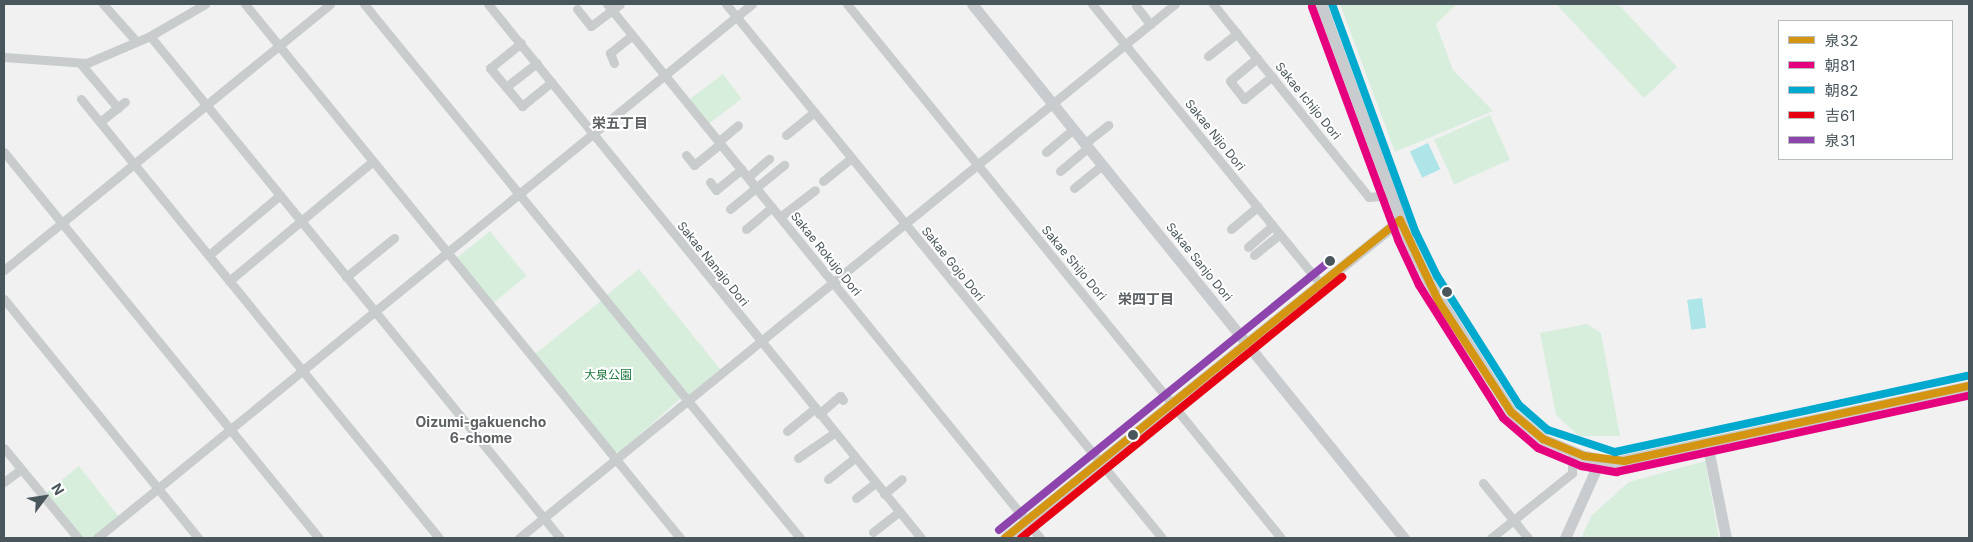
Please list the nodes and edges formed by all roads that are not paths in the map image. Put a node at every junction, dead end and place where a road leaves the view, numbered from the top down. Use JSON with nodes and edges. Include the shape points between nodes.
{"nodes":[{"id":1,"x":103,"y":4,"type":"edge"},
{"id":2,"x":205,"y":4,"type":"edge"},
{"id":3,"x":245,"y":4,"type":"edge"},
{"id":4,"x":330,"y":4,"type":"edge"},
{"id":5,"x":364,"y":4,"type":"edge"},
{"id":6,"x":488,"y":4,"type":"edge"},
{"id":7,"x":620,"y":4,"type":"edge"},
{"id":8,"x":726,"y":4,"type":"edge"},
{"id":9,"x":752,"y":4,"type":"edge"},
{"id":10,"x":847,"y":4,"type":"edge"},
{"id":11,"x":972,"y":4,"type":"edge"},
{"id":12,"x":1092,"y":4,"type":"edge"},
{"id":13,"x":1175,"y":4,"type":"edge"},
{"id":14,"x":1213,"y":4,"type":"edge"},
{"id":15,"x":1321,"y":4,"type":"edge"},
{"id":16,"x":1136,"y":6,"type":"dead end"},
{"id":17,"x":609,"y":7,"type":"edge"},
{"id":18,"x":578,"y":9,"type":"dead end"},
{"id":19,"x":737,"y":17,"type":"junction"},
{"id":20,"x":1150,"y":24,"type":"junction"},
{"id":21,"x":1236,"y":33,"type":"junction"},
{"id":22,"x":632,"y":35,"type":"junction"},
{"id":23,"x":150,"y":36,"type":"junction"},
{"id":24,"x":136,"y":41,"type":"junction"},
{"id":25,"x":520,"y":43,"type":"junction"},
{"id":26,"x":1125,"y":44,"type":"junction"},
{"id":27,"x":278,"y":45,"type":"junction"},
{"id":28,"x":1208,"y":56,"type":"dead end"},
{"id":29,"x":4,"y":58,"type":"edge"},
{"id":30,"x":1257,"y":58,"type":"junction"},
{"id":31,"x":80,"y":63,"type":"junction"},
{"id":32,"x":537,"y":63,"type":"junction"},
{"id":33,"x":614,"y":64,"type":"dead end"},
{"id":34,"x":665,"y":75,"type":"junction"},
{"id":35,"x":1272,"y":76,"type":"junction"},
{"id":36,"x":552,"y":82,"type":"junction"},
{"id":37,"x":506,"y":87,"type":"junction"},
{"id":38,"x":81,"y":99,"type":"dead end"},
{"id":39,"x":125,"y":102,"type":"dead end"},
{"id":40,"x":1052,"y":104,"type":"junction"},
{"id":41,"x":205,"y":105,"type":"junction"},
{"id":42,"x":118,"y":108,"type":"junction"},
{"id":43,"x":814,"y":112,"type":"junction"},
{"id":44,"x":100,"y":122,"type":"junction"},
{"id":45,"x":1108,"y":125,"type":"dead end"},
{"id":46,"x":738,"y":126,"type":"dead end"},
{"id":47,"x":1072,"y":130,"type":"junction"},
{"id":48,"x":592,"y":134,"type":"junction"},
{"id":49,"x":786,"y":135,"type":"dead end"},
{"id":50,"x":719,"y":143,"type":"junction"},
{"id":51,"x":1086,"y":146,"type":"junction"},
{"id":52,"x":4,"y":152,"type":"edge"},
{"id":53,"x":1046,"y":152,"type":"dead end"},
{"id":54,"x":686,"y":155,"type":"dead end"},
{"id":55,"x":851,"y":158,"type":"junction"},
{"id":56,"x":769,"y":159,"type":"dead end"},
{"id":57,"x":373,"y":161,"type":"junction"},
{"id":58,"x":133,"y":163,"type":"junction"},
{"id":59,"x":784,"y":165,"type":"dead end"},
{"id":60,"x":978,"y":165,"type":"junction"},
{"id":61,"x":1102,"y":165,"type":"junction"},
{"id":62,"x":742,"y":169,"type":"junction"},
{"id":63,"x":1060,"y":171,"type":"dead end"},
{"id":64,"x":748,"y":177,"type":"junction"},
{"id":65,"x":823,"y":181,"type":"dead end"},
{"id":66,"x":710,"y":182,"type":"dead end"},
{"id":67,"x":756,"y":188,"type":"junction"},
{"id":68,"x":1074,"y":188,"type":"dead end"},
{"id":69,"x":815,"y":190,"type":"dead end"},
{"id":70,"x":520,"y":194,"type":"junction"},
{"id":71,"x":280,"y":195,"type":"junction"},
{"id":72,"x":1391,"y":195,"type":"junction"},
{"id":73,"x":1258,"y":206,"type":"junction"},
{"id":74,"x":772,"y":207,"type":"junction"},
{"id":75,"x":730,"y":209,"type":"dead end"},
{"id":76,"x":780,"y":217,"type":"junction"},
{"id":77,"x":1400,"y":220,"type":"junction"},
{"id":78,"x":301,"y":221,"type":"junction"},
{"id":79,"x":62,"y":223,"type":"junction"},
{"id":80,"x":904,"y":224,"type":"junction"},
{"id":81,"x":1273,"y":225,"type":"junction"},
{"id":82,"x":746,"y":229,"type":"dead end"},
{"id":83,"x":1231,"y":229,"type":"dead end"},
{"id":84,"x":1280,"y":234,"type":"junction"},
{"id":85,"x":394,"y":238,"type":"dead end"},
{"id":86,"x":1248,"y":247,"type":"dead end"},
{"id":87,"x":447,"y":253,"type":"junction"},
{"id":88,"x":209,"y":255,"type":"junction"},
{"id":89,"x":1254,"y":256,"type":"dead end"},
{"id":90,"x":4,"y":270,"type":"edge"},
{"id":91,"x":346,"y":277,"type":"junction"},
{"id":92,"x":229,"y":281,"type":"junction"},
{"id":93,"x":1319,"y":282,"type":"junction"},
{"id":94,"x":832,"y":283,"type":"junction"},
{"id":95,"x":4,"y":300,"type":"edge"},
{"id":96,"x":375,"y":312,"type":"junction"},
{"id":97,"x":760,"y":342,"type":"junction"},
{"id":98,"x":1245,"y":342,"type":"junction"},
{"id":99,"x":303,"y":371,"type":"junction"},
{"id":100,"x":1969,"y":386,"type":"edge"},
{"id":101,"x":843,"y":400,"type":"dead end"},
{"id":102,"x":688,"y":403,"type":"junction"},
{"id":103,"x":1171,"y":403,"type":"junction"},
{"id":104,"x":817,"y":411,"type":"junction"},
{"id":105,"x":230,"y":430,"type":"junction"},
{"id":106,"x":787,"y":431,"type":"dead end"},
{"id":107,"x":834,"y":433,"type":"junction"},
{"id":108,"x":1707,"y":443,"type":"junction"},
{"id":109,"x":4,"y":448,"type":"edge"},
{"id":110,"x":1572,"y":452,"type":"junction"},
{"id":111,"x":798,"y":458,"type":"dead end"},
{"id":112,"x":855,"y":458,"type":"junction"},
{"id":113,"x":616,"y":459,"type":"junction"},
{"id":114,"x":1600,"y":460,"type":"junction"},
{"id":115,"x":1099,"y":462,"type":"junction"},
{"id":116,"x":21,"y":469,"type":"junction"},
{"id":117,"x":828,"y":479,"type":"dead end"},
{"id":118,"x":902,"y":479,"type":"dead end"},
{"id":119,"x":4,"y":482,"type":"edge"},
{"id":120,"x":875,"y":483,"type":"junction"},
{"id":121,"x":1483,"y":483,"type":"dead end"},
{"id":122,"x":158,"y":489,"type":"junction"},
{"id":123,"x":884,"y":494,"type":"junction"},
{"id":124,"x":856,"y":498,"type":"dead end"},
{"id":125,"x":899,"y":512,"type":"junction"},
{"id":126,"x":543,"y":518,"type":"junction"},
{"id":127,"x":1513,"y":520,"type":"junction"},
{"id":128,"x":1026,"y":521,"type":"junction"},
{"id":129,"x":874,"y":532,"type":"dead end"},
{"id":130,"x":916,"y":536,"type":"edge"},
{"id":131,"x":78,"y":538,"type":"edge"},
{"id":132,"x":97,"y":538,"type":"edge"},
{"id":133,"x":198,"y":538,"type":"edge"},
{"id":134,"x":319,"y":538,"type":"edge"},
{"id":135,"x":439,"y":538,"type":"edge"},
{"id":136,"x":519,"y":538,"type":"edge"},
{"id":137,"x":560,"y":538,"type":"edge"},
{"id":138,"x":680,"y":538,"type":"edge"},
{"id":139,"x":800,"y":538,"type":"edge"},
{"id":140,"x":1005,"y":538,"type":"edge"},
{"id":141,"x":1040,"y":538,"type":"edge"},
{"id":142,"x":1162,"y":538,"type":"edge"},
{"id":143,"x":1281,"y":538,"type":"edge"},
{"id":144,"x":1404,"y":538,"type":"edge"},
{"id":145,"x":1491,"y":538,"type":"edge"},
{"id":146,"x":1528,"y":538,"type":"edge"},
{"id":147,"x":1565,"y":538,"type":"edge"},
{"id":148,"x":1726,"y":538,"type":"edge"}],
"edges":[{"from":1,"to":24,"type":"street"},
{"from":2,"to":23,"type":"street"},
{"from":3,"to":27,"type":"street"},
{"from":4,"to":27,"type":"street"},
{"from":5,"to":70,"type":"street"},
{"from":6,"to":25,"type":"street","name":"Sakae Nanajo Dori"},
{"from":7,"to":17,"type":"street"},
{"from":8,"to":19,"type":"street","name":"Sakae Gojo Dori"},
{"from":9,"to":19,"type":"street"},
{"from":10,"to":60,"type":"street","name":"Sakae Shijo Dori"},
{"from":11,"to":40,"type":"street","name":"Sakae Sanjo Dori"},
{"from":12,"to":26,"type":"street","name":"Sakae Nijo Dori"},
{"from":13,"to":20,"type":"street"},
{"from":14,"to":21,"type":"street","name":"Sakae Ichijo Dori"},
{"from":15,"to":72,"type":"street"},
{"from":16,"to":20,"type":"street"},
{"from":17,"to":18,"type":"street","via":[[591,26]]},
{"from":17,"to":22,"type":"street","name":"Sakae Rokujo Dori"},
{"from":19,"to":34,"type":"street"},
{"from":19,"to":43,"type":"street","name":"Sakae Gojo Dori"},
{"from":20,"to":26,"type":"street"},
{"from":21,"to":28,"type":"street"},
{"from":21,"to":30,"type":"street","name":"Sakae Ichijo Dori"},
{"from":22,"to":33,"type":"street","via":[[610,53]]},
{"from":22,"to":34,"type":"street","name":"Sakae Rokujo Dori"},
{"from":23,"to":24,"type":"street"},
{"from":23,"to":41,"type":"street"},
{"from":24,"to":31,"type":"street"},
{"from":25,"to":32,"type":"street","name":"Sakae Nanajo Dori"},
{"from":25,"to":37,"type":"street","via":[[490,68]]},
{"from":26,"to":40,"type":"street"},
{"from":26,"to":73,"type":"street","name":"Sakae Nijo Dori"},
{"from":27,"to":41,"type":"street"},
{"from":27,"to":57,"type":"street"},
{"from":29,"to":31,"type":"street"},
{"from":30,"to":35,"type":"street","name":"Sakae Ichijo Dori"},
{"from":30,"to":35,"type":"street","via":[[1230,81],[1244,99]]},
{"from":31,"to":42,"type":"street"},
{"from":32,"to":36,"type":"street","name":"Sakae Nanajo Dori"},
{"from":32,"to":37,"type":"street"},
{"from":34,"to":48,"type":"street"},
{"from":34,"to":50,"type":"street","name":"Sakae Rokujo Dori"},
{"from":35,"to":72,"type":"street","name":"Sakae Ichijo Dori","via":[[1369,197]]},
{"from":36,"to":37,"type":"street","via":[[522,106]]},
{"from":36,"to":48,"type":"street","name":"Sakae Nanajo Dori"},
{"from":38,"to":44,"type":"street"},
{"from":39,"to":42,"type":"street"},
{"from":40,"to":47,"type":"street","name":"Sakae Sanjo Dori"},
{"from":40,"to":60,"type":"street"},
{"from":41,"to":58,"type":"street"},
{"from":41,"to":71,"type":"street"},
{"from":42,"to":44,"type":"street"},
{"from":43,"to":49,"type":"street"},
{"from":43,"to":55,"type":"street","name":"Sakae Gojo Dori"},
{"from":44,"to":58,"type":"street"},
{"from":45,"to":51,"type":"street"},
{"from":46,"to":50,"type":"street"},
{"from":47,"to":51,"type":"street","name":"Sakae Sanjo Dori"},
{"from":47,"to":53,"type":"street"},
{"from":48,"to":70,"type":"street"},
{"from":48,"to":97,"type":"street","name":"Sakae Nanajo Dori"},
{"from":50,"to":54,"type":"street","via":[[694,165]]},
{"from":50,"to":62,"type":"street","name":"Sakae Rokujo Dori"},
{"from":51,"to":61,"type":"street","name":"Sakae Sanjo Dori"},
{"from":51,"to":63,"type":"street"},
{"from":52,"to":79,"type":"street"},
{"from":55,"to":65,"type":"street"},
{"from":55,"to":80,"type":"street","name":"Sakae Gojo Dori"},
{"from":56,"to":64,"type":"street"},
{"from":57,"to":78,"type":"street"},
{"from":57,"to":87,"type":"street"},
{"from":58,"to":79,"type":"street"},
{"from":58,"to":88,"type":"street"},
{"from":59,"to":67,"type":"street"},
{"from":60,"to":80,"type":"street"},
{"from":60,"to":103,"type":"street","name":"Sakae Shijo Dori"},
{"from":61,"to":68,"type":"street"},
{"from":61,"to":98,"type":"street","name":"Sakae Sanjo Dori"},
{"from":62,"to":64,"type":"street","name":"Sakae Rokujo Dori"},
{"from":62,"to":66,"type":"street","via":[[716,190]]},
{"from":64,"to":67,"type":"street","name":"Sakae Rokujo Dori"},
{"from":67,"to":74,"type":"street","name":"Sakae Rokujo Dori"},
{"from":67,"to":75,"type":"street"},
{"from":69,"to":76,"type":"street"},
{"from":70,"to":87,"type":"street"},
{"from":70,"to":102,"type":"street"},
{"from":71,"to":78,"type":"street"},
{"from":71,"to":88,"type":"street"},
{"from":72,"to":77,"type":"street"},
{"from":73,"to":81,"type":"street","name":"Sakae Nijo Dori"},
{"from":73,"to":83,"type":"street"},
{"from":74,"to":76,"type":"street","name":"Sakae Rokujo Dori"},
{"from":74,"to":82,"type":"street"},
{"from":76,"to":94,"type":"street","name":"Sakae Rokujo Dori"},
{"from":77,"to":93,"type":"street"},
{"from":77,"to":110,"type":"street","via":[[1440,302],[1511,412],[1543,439]]},
{"from":78,"to":91,"type":"street"},
{"from":78,"to":92,"type":"street"},
{"from":79,"to":90,"type":"street"},
{"from":79,"to":105,"type":"street"},
{"from":80,"to":94,"type":"street"},
{"from":80,"to":115,"type":"street","name":"Sakae Gojo Dori"},
{"from":81,"to":84,"type":"street","name":"Sakae Nijo Dori"},
{"from":81,"to":86,"type":"street"},
{"from":84,"to":89,"type":"street"},
{"from":84,"to":93,"type":"street","name":"Sakae Nijo Dori"},
{"from":85,"to":91,"type":"street"},
{"from":87,"to":96,"type":"street"},
{"from":87,"to":113,"type":"street"},
{"from":88,"to":92,"type":"street"},
{"from":91,"to":96,"type":"street"},
{"from":92,"to":99,"type":"street"},
{"from":93,"to":98,"type":"street"},
{"from":94,"to":97,"type":"street"},
{"from":94,"to":128,"type":"street","name":"Sakae Rokujo Dori"},
{"from":95,"to":122,"type":"street"},
{"from":96,"to":99,"type":"street"},
{"from":96,"to":126,"type":"street"},
{"from":97,"to":102,"type":"street"},
{"from":97,"to":104,"type":"street","name":"Sakae Nanajo Dori"},
{"from":98,"to":103,"type":"street"},
{"from":98,"to":144,"type":"street","name":"Sakae Sanjo Dori"},
{"from":99,"to":105,"type":"street"},
{"from":99,"to":135,"type":"street"},
{"from":100,"to":108,"type":"street"},
{"from":101,"to":104,"type":"street","via":[[840,396]]},
{"from":102,"to":113,"type":"street"},
{"from":102,"to":139,"type":"street"},
{"from":103,"to":115,"type":"street"},
{"from":103,"to":143,"type":"street","name":"Sakae Shijo Dori"},
{"from":104,"to":106,"type":"street"},
{"from":104,"to":107,"type":"street","name":"Sakae Nanajo Dori"},
{"from":105,"to":122,"type":"street"},
{"from":105,"to":134,"type":"street"},
{"from":107,"to":111,"type":"street"},
{"from":107,"to":112,"type":"street","name":"Sakae Nanajo Dori"},
{"from":108,"to":114,"type":"street","via":[[1624,461]]},
{"from":108,"to":148,"type":"street"},
{"from":109,"to":116,"type":"street"},
{"from":110,"to":114,"type":"street"},
{"from":110,"to":127,"type":"street","via":[[1572,473]]},
{"from":112,"to":117,"type":"street"},
{"from":112,"to":120,"type":"street","name":"Sakae Nanajo Dori"},
{"from":113,"to":126,"type":"street"},
{"from":113,"to":138,"type":"street"},
{"from":114,"to":147,"type":"street"},
{"from":115,"to":128,"type":"street"},
{"from":115,"to":142,"type":"street","name":"Sakae Gojo Dori"},
{"from":116,"to":119,"type":"street"},
{"from":116,"to":131,"type":"street"},
{"from":118,"to":123,"type":"street"},
{"from":120,"to":123,"type":"street","name":"Sakae Nanajo Dori"},
{"from":120,"to":124,"type":"street"},
{"from":121,"to":127,"type":"street"},
{"from":122,"to":132,"type":"street"},
{"from":122,"to":133,"type":"street"},
{"from":123,"to":125,"type":"street","name":"Sakae Nanajo Dori"},
{"from":125,"to":129,"type":"street"},
{"from":125,"to":130,"type":"street","name":"Sakae Nanajo Dori"},
{"from":126,"to":136,"type":"street"},
{"from":126,"to":137,"type":"street"},
{"from":127,"to":145,"type":"street"},
{"from":127,"to":146,"type":"street"},
{"from":128,"to":140,"type":"street"},
{"from":128,"to":141,"type":"street","name":"Sakae Rokujo Dori"}]}
